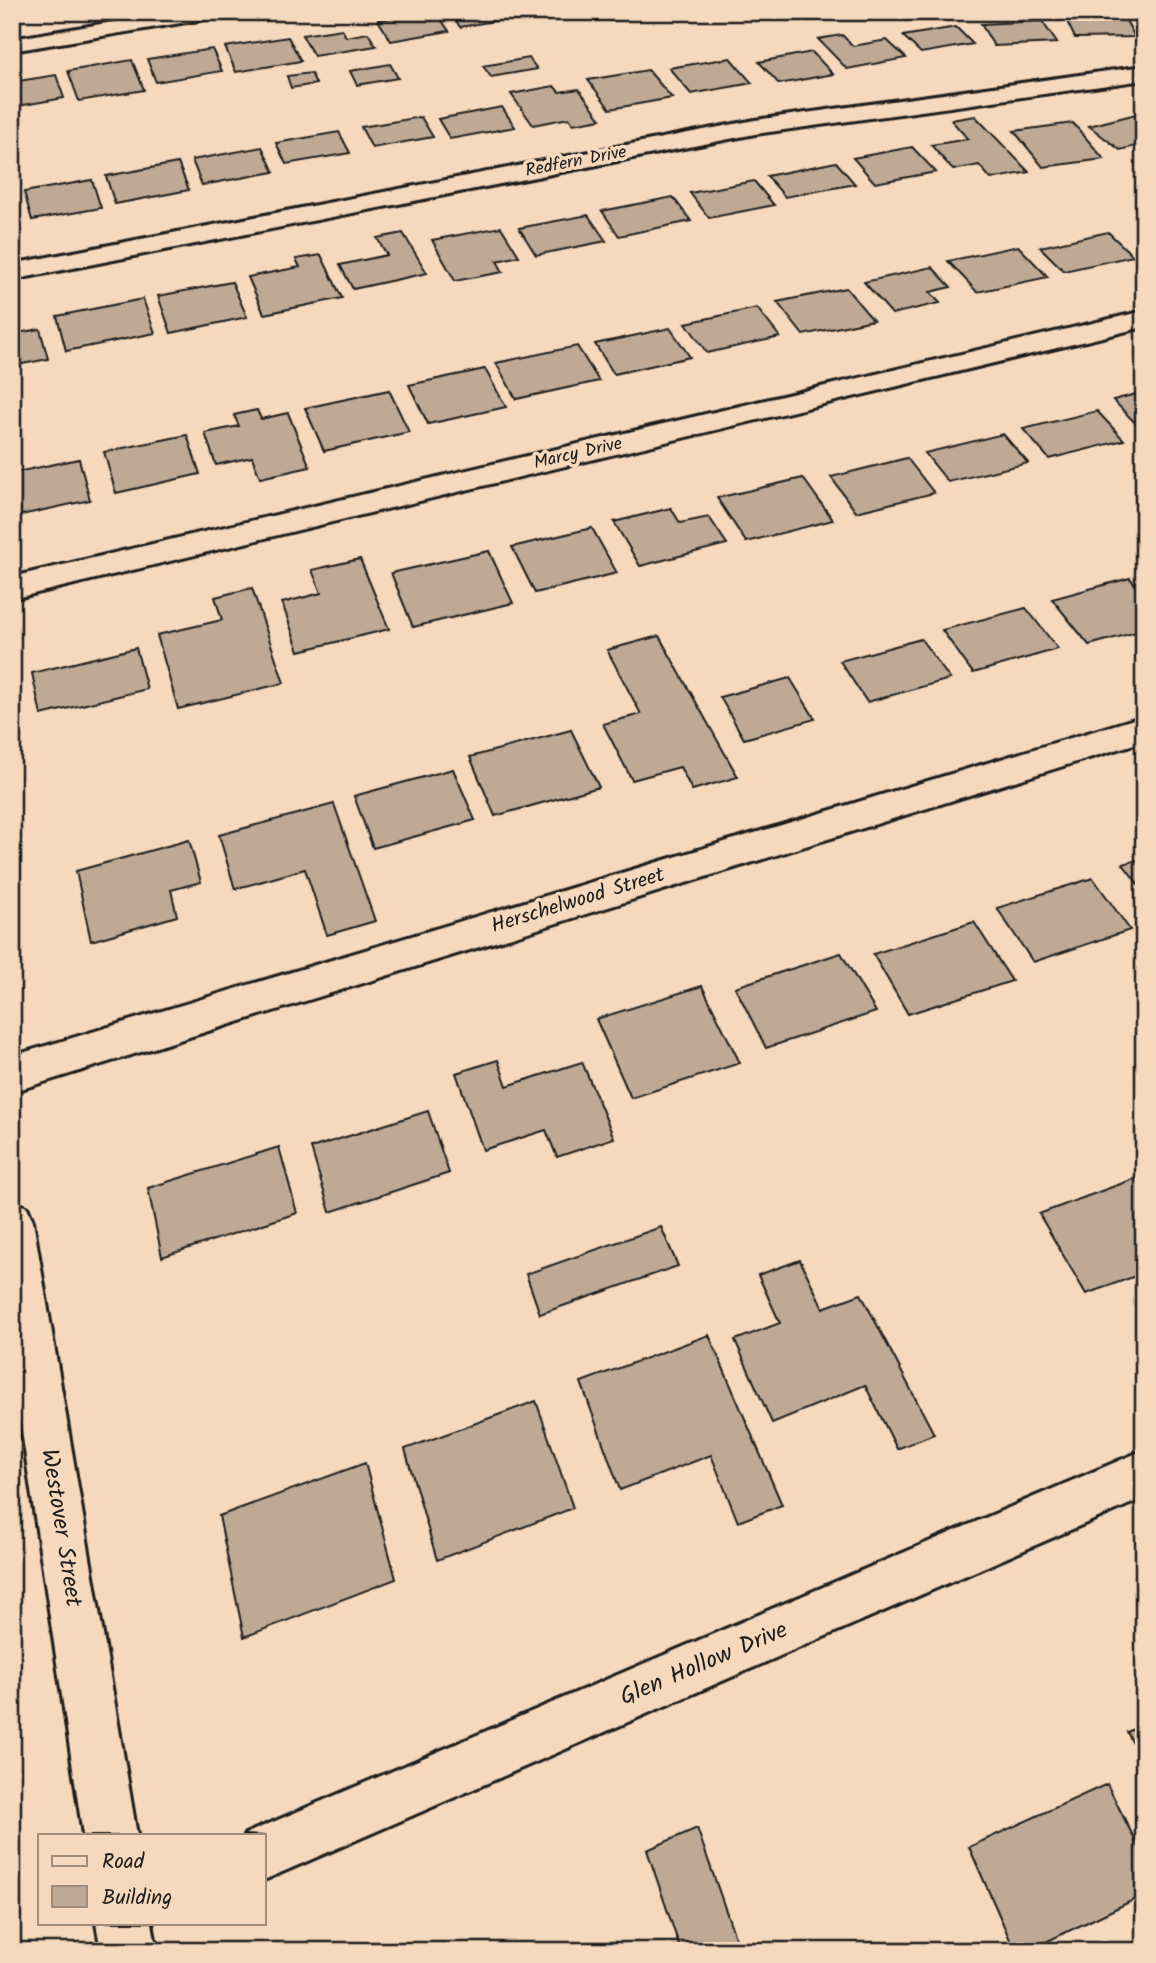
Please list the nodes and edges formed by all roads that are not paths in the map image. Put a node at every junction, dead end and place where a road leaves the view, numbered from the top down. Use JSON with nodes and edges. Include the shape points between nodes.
{"nodes":[{"id":1,"x":211,"y":12,"type":"edge"},
{"id":2,"x":12,"y":45,"type":"edge"},
{"id":3,"x":1144,"y":74,"type":"edge"},
{"id":4,"x":12,"y":272,"type":"edge"},
{"id":5,"x":1144,"y":319,"type":"edge"},
{"id":6,"x":12,"y":588,"type":"edge"},
{"id":7,"x":1144,"y":728,"type":"edge"},
{"id":8,"x":12,"y":1074,"type":"edge"},
{"id":9,"x":12,"y":1221,"type":"edge"},
{"id":10,"x":1144,"y":1474,"type":"edge"},
{"id":11,"x":110,"y":1834,"type":"edge"},
{"id":12,"x":266,"y":1852,"type":"edge"},
{"id":13,"x":124,"y":1924,"type":"edge"},
{"id":14,"x":129,"y":1951,"type":"edge"}],
"edges":[{"from":1,"to":2,"type":"street"},
{"from":3,"to":4,"type":"street","name":"Redfern Drive","via":[[755,127]]},
{"from":5,"to":6,"type":"street","name":"Marcy Drive"},
{"from":7,"to":8,"type":"street","name":"Herschelwood Street"},
{"from":9,"to":11,"type":"street","name":"Westover Street"},
{"from":10,"to":12,"type":"street","name":"Glen Hollow Drive"},
{"from":13,"to":14,"type":"street"}]}
